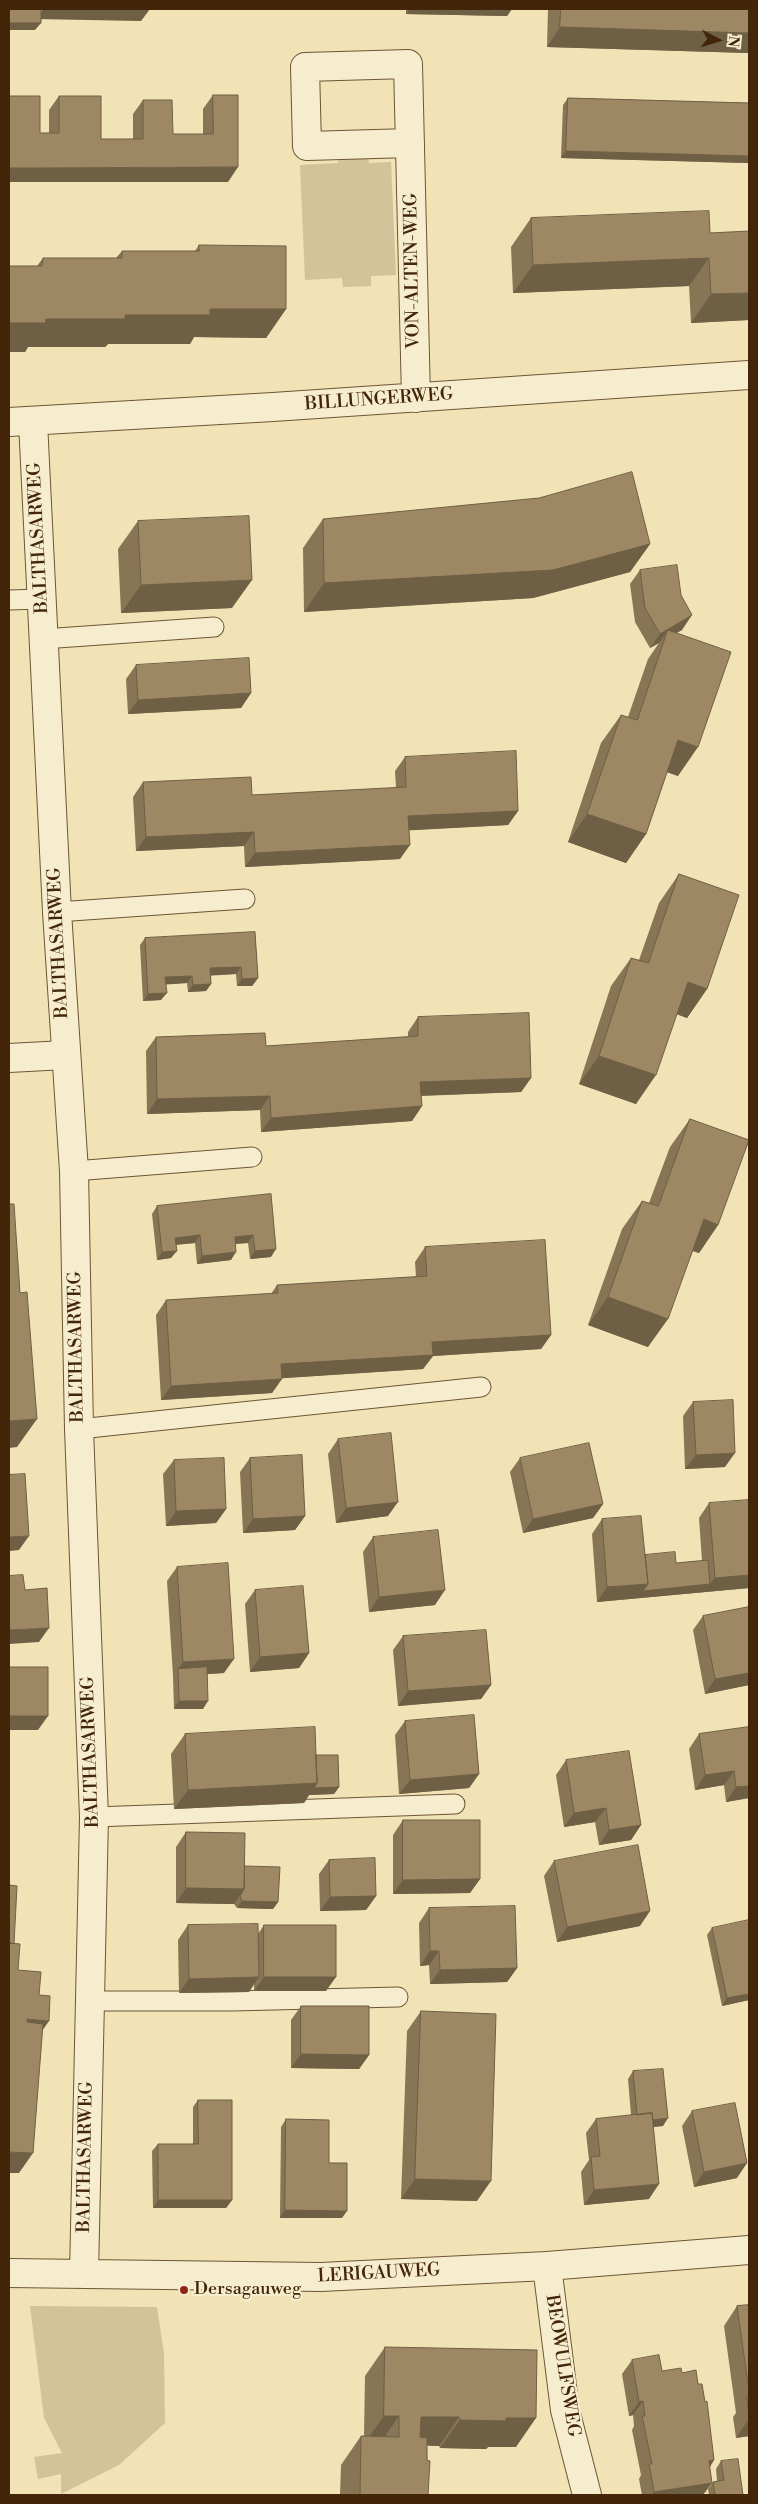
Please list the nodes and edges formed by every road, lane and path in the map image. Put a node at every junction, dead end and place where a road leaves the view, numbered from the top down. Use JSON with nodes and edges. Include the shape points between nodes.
{"nodes":[{"id":1,"x":410,"y":144,"type":"junction"},
{"id":2,"x":749,"y":374,"type":"edge"},
{"id":3,"x":416,"y":398,"type":"junction"},
{"id":4,"x":21,"y":422,"type":"edge"},
{"id":5,"x":42,"y":599,"type":"junction"},
{"id":6,"x":9,"y":600,"type":"edge"},
{"id":7,"x":214,"y":627,"type":"dead end"},
{"id":8,"x":43,"y":639,"type":"junction"},
{"id":9,"x":245,"y":899,"type":"dead end"},
{"id":10,"x":56,"y":912,"type":"junction"},
{"id":11,"x":65,"y":1055,"type":"junction"},
{"id":12,"x":9,"y":1058,"type":"edge"},
{"id":13,"x":252,"y":1157,"type":"dead end"},
{"id":14,"x":74,"y":1170,"type":"junction"},
{"id":15,"x":481,"y":1387,"type":"dead end"},
{"id":16,"x":79,"y":1429,"type":"junction"},
{"id":17,"x":454,"y":1804,"type":"dead end"},
{"id":18,"x":94,"y":1817,"type":"junction"},
{"id":19,"x":398,"y":1997,"type":"dead end"},
{"id":20,"x":90,"y":2001,"type":"junction"},
{"id":21,"x":749,"y":2250,"type":"edge"},
{"id":22,"x":547,"y":2266,"type":"junction"},
{"id":23,"x":9,"y":2273,"type":"edge"},
{"id":24,"x":84,"y":2274,"type":"junction"},
{"id":25,"x":586,"y":2495,"type":"edge"}],
"edges":[{"from":1,"to":1,"type":"street","name":"VON-ALTEN-WEG","via":[[408,64],[305,67],[307,146]]},
{"from":1,"to":3,"type":"street","name":"VON-ALTEN-WEG"},
{"from":2,"to":3,"type":"street","name":"BILLUNGERWEG"},
{"from":3,"to":4,"type":"street","name":"BILLUNGERWEG"},
{"from":4,"to":5,"type":"street","name":"BALTHASARWEG"},
{"from":5,"to":6,"type":"lane"},
{"from":5,"to":8,"type":"street","name":"BALTHASARWEG"},
{"from":7,"to":8,"type":"lane"},
{"from":8,"to":10,"type":"street","name":"BALTHASARWEG"},
{"from":9,"to":10,"type":"lane"},
{"from":10,"to":11,"type":"street","name":"BALTHASARWEG"},
{"from":11,"to":12,"type":"street"},
{"from":11,"to":14,"type":"street","name":"BALTHASARWEG"},
{"from":13,"to":14,"type":"lane"},
{"from":14,"to":16,"type":"street","name":"BALTHASARWEG"},
{"from":15,"to":16,"type":"lane"},
{"from":16,"to":18,"type":"street","name":"BALTHASARWEG"},
{"from":17,"to":18,"type":"lane"},
{"from":18,"to":20,"type":"street","name":"BALTHASARWEG"},
{"from":19,"to":20,"type":"lane"},
{"from":20,"to":24,"type":"street","name":"BALTHASARWEG"},
{"from":21,"to":22,"type":"street","name":"LERIGAUWEG"},
{"from":22,"to":24,"type":"street","name":"LERIGAUWEG","via":[[321,2277]]},
{"from":22,"to":25,"type":"street","name":"BEOWULFSWEG","via":[[565,2410]]},
{"from":23,"to":24,"type":"street","name":"LERIGAUWEG"}]}
